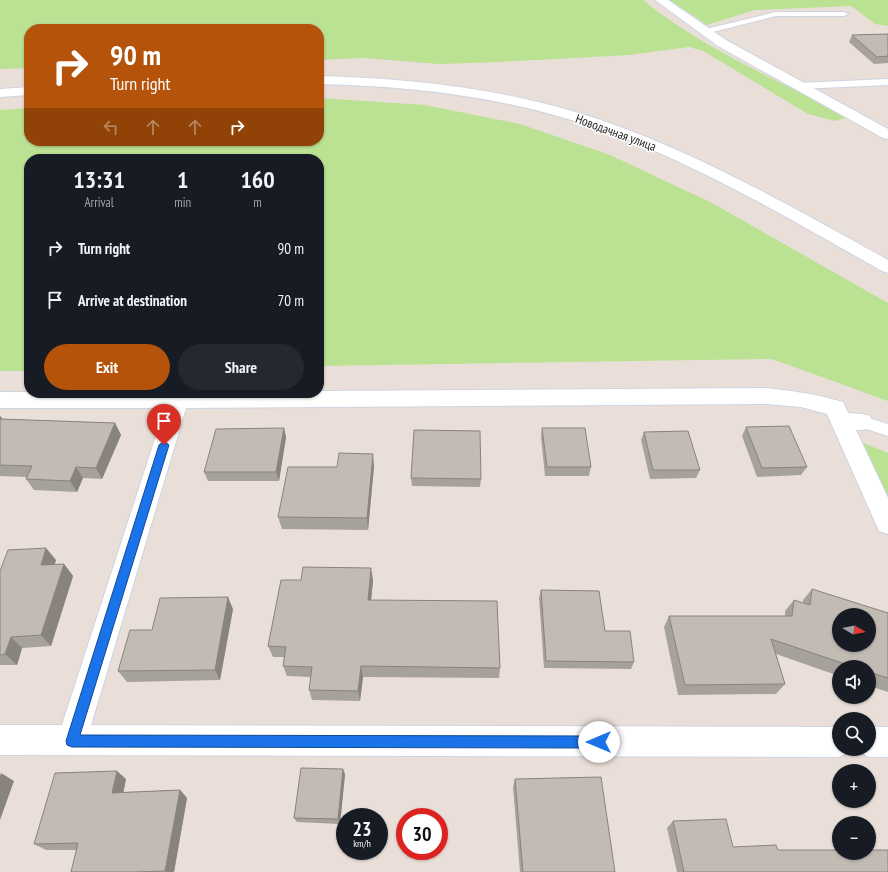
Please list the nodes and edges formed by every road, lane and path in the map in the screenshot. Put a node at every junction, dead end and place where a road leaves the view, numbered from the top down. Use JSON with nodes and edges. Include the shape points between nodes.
{"nodes":[{"id":1,"x":661,"y":0,"type":"edge"},
{"id":2,"x":844,"y":14,"type":"dead end"},
{"id":3,"x":705,"y":32,"type":"junction"},
{"id":4,"x":324,"y":80,"type":"edge"},
{"id":5,"x":888,"y":82,"type":"edge"},
{"id":6,"x":798,"y":86,"type":"junction"},
{"id":7,"x":24,"y":91,"type":"edge"},
{"id":8,"x":0,"y":93,"type":"edge"},
{"id":9,"x":888,"y":135,"type":"edge"},
{"id":10,"x":888,"y":267,"type":"edge"},
{"id":11,"x":0,"y":400,"type":"edge"},
{"id":12,"x":178,"y":400,"type":"junction"},
{"id":13,"x":852,"y":421,"type":"junction"},
{"id":14,"x":888,"y":430,"type":"edge"},
{"id":15,"x":888,"y":524,"type":"edge"},
{"id":16,"x":0,"y":740,"type":"edge"},
{"id":17,"x":72,"y":741,"type":"junction"},
{"id":18,"x":832,"y":742,"type":"edge"},
{"id":19,"x":876,"y":742,"type":"edge"},
{"id":20,"x":888,"y":742,"type":"edge"}],
"edges":[{"from":1,"to":3,"type":"street"},
{"from":2,"to":3,"type":"lane","via":[[776,14]]},
{"from":3,"to":6,"type":"street"},
{"from":4,"to":10,"type":"street","name":"Новодачная улица","via":[[399,83],[462,91],[533,105],[600,125],[699,166]]},
{"from":5,"to":6,"type":"lane"},
{"from":6,"to":9,"type":"street"},
{"from":7,"to":8,"type":"street"},
{"from":11,"to":12,"type":"street"},
{"from":12,"to":13,"type":"street","via":[[766,396],[801,399],[835,408]]},
{"from":12,"to":17,"type":"street"},
{"from":13,"to":14,"type":"lane"},
{"from":13,"to":15,"type":"street"},
{"from":16,"to":17,"type":"street"},
{"from":17,"to":18,"type":"street"},
{"from":19,"to":20,"type":"street"}]}
